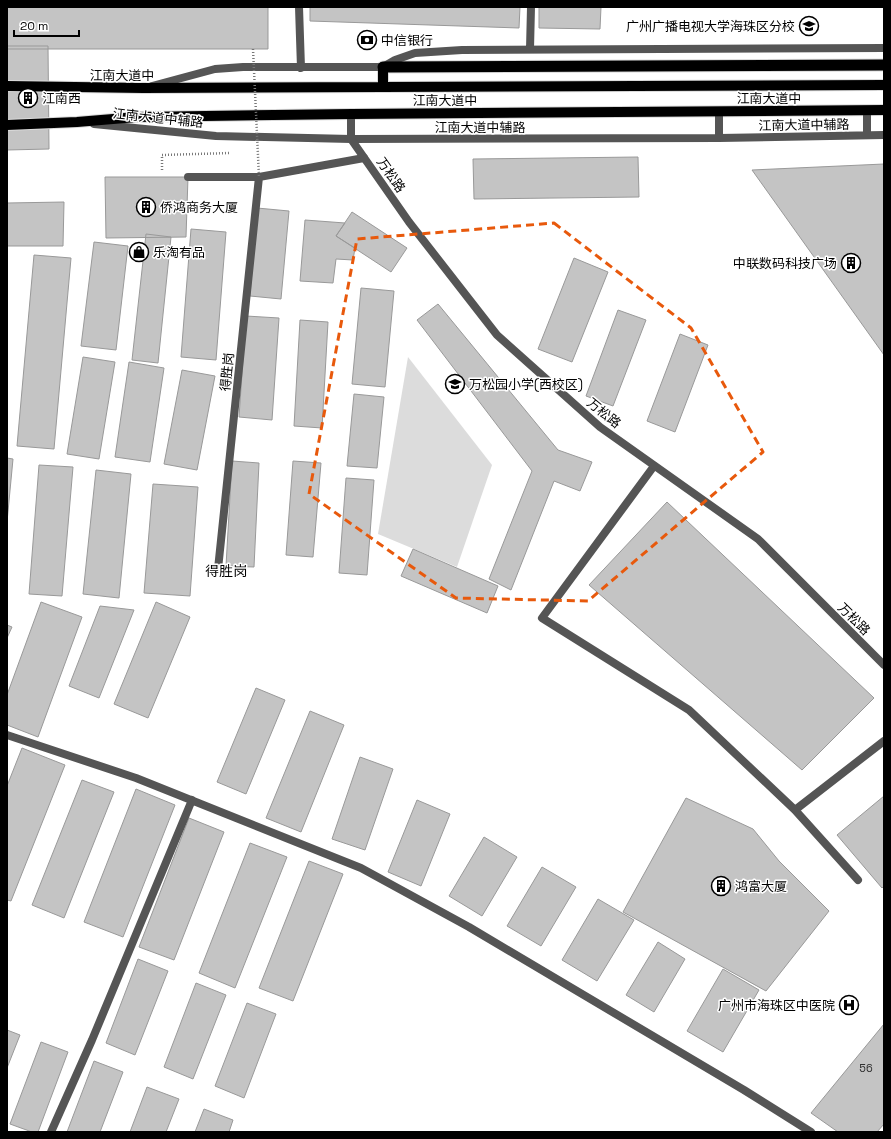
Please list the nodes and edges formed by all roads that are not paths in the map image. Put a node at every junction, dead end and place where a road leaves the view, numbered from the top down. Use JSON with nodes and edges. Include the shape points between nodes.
{"nodes":[{"id":1,"x":299,"y":7,"type":"edge"},
{"id":2,"x":531,"y":7,"type":"edge"},
{"id":3,"x":884,"y":48,"type":"edge"},
{"id":4,"x":530,"y":49,"type":"junction"},
{"id":5,"x":884,"y":65,"type":"edge"},
{"id":6,"x":383,"y":67,"type":"junction"},
{"id":7,"x":301,"y":68,"type":"junction"},
{"id":8,"x":884,"y":85,"type":"edge"},
{"id":9,"x":7,"y":86,"type":"edge"},
{"id":10,"x":383,"y":87,"type":"junction"},
{"id":11,"x":143,"y":88,"type":"junction"},
{"id":12,"x":867,"y":110,"type":"junction"},
{"id":13,"x":884,"y":110,"type":"edge"},
{"id":14,"x":719,"y":111,"type":"junction"},
{"id":15,"x":351,"y":114,"type":"junction"},
{"id":16,"x":77,"y":122,"type":"junction"},
{"id":17,"x":7,"y":125,"type":"edge"},
{"id":18,"x":867,"y":135,"type":"junction"},
{"id":19,"x":884,"y":135,"type":"edge"},
{"id":20,"x":719,"y":138,"type":"junction"},
{"id":21,"x":351,"y":139,"type":"junction"},
{"id":22,"x":364,"y":158,"type":"junction"},
{"id":23,"x":188,"y":177,"type":"dead end"},
{"id":24,"x":259,"y":177,"type":"junction"},
{"id":25,"x":654,"y":466,"type":"junction"},
{"id":26,"x":218,"y":569,"type":"dead end"},
{"id":27,"x":884,"y":665,"type":"edge"},
{"id":28,"x":7,"y":735,"type":"edge"},
{"id":29,"x":884,"y":741,"type":"edge"},
{"id":30,"x":192,"y":800,"type":"junction"},
{"id":31,"x":795,"y":810,"type":"junction"},
{"id":32,"x":858,"y":880,"type":"dead end"},
{"id":33,"x":51,"y":1132,"type":"edge"},
{"id":34,"x":811,"y":1132,"type":"edge"}],
"edges":[{"from":1,"to":7,"type":"street"},
{"from":2,"to":4,"type":"street"},
{"from":3,"to":4,"type":"street"},
{"from":4,"to":6,"type":"street","via":[[426,52],[403,57]]},
{"from":5,"to":6,"type":"highway"},
{"from":6,"to":7,"type":"street"},
{"from":6,"to":10,"type":"main road"},
{"from":7,"to":11,"type":"street","via":[[215,69]]},
{"from":8,"to":10,"type":"main road","name":"江南大道中"},
{"from":9,"to":11,"type":"main road","name":"江南大道中"},
{"from":10,"to":11,"type":"main road","name":"江南大道中"},
{"from":12,"to":13,"type":"main road","name":"江南大道中"},
{"from":12,"to":14,"type":"main road","name":"江南大道中"},
{"from":12,"to":18,"type":"street"},
{"from":14,"to":15,"type":"main road","name":"江南大道中"},
{"from":14,"to":20,"type":"street"},
{"from":15,"to":16,"type":"main road","name":"江南大道中","via":[[137,117]]},
{"from":15,"to":21,"type":"street"},
{"from":16,"to":17,"type":"main road","name":"江南大道中"},
{"from":16,"to":21,"type":"street","name":"江南大道中辅路","via":[[216,136]]},
{"from":18,"to":19,"type":"street","name":"江南大道中辅路"},
{"from":18,"to":20,"type":"street","name":"江南大道中辅路"},
{"from":20,"to":21,"type":"street","name":"江南大道中辅路"},
{"from":21,"to":22,"type":"street","name":"万松路"},
{"from":22,"to":24,"type":"street"},
{"from":22,"to":25,"type":"street","name":"万松路","via":[[409,222],[497,335],[600,427]]},
{"from":23,"to":24,"type":"street"},
{"from":24,"to":26,"type":"street","name":"得胜岗"},
{"from":25,"to":27,"type":"street","name":"万松路","via":[[758,539]]},
{"from":25,"to":31,"type":"street","via":[[542,618],[688,710]]},
{"from":28,"to":30,"type":"street","via":[[136,778]]},
{"from":29,"to":31,"type":"street"},
{"from":30,"to":33,"type":"street"},
{"from":30,"to":34,"type":"street","via":[[361,868],[469,927]]},
{"from":31,"to":32,"type":"street"}]}
